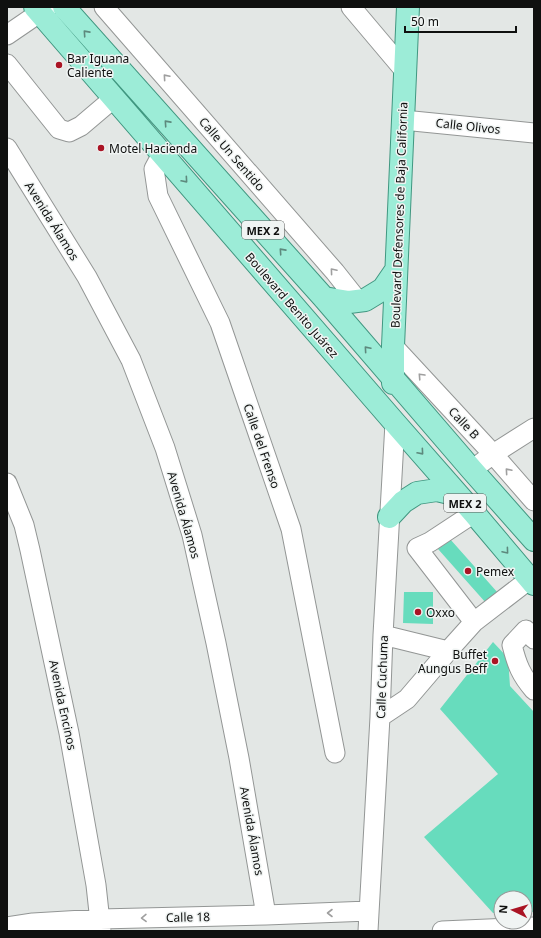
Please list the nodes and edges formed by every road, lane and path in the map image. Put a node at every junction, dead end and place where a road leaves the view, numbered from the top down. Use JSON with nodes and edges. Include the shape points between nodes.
{"nodes":[{"id":1,"x":64,"y":7,"type":"edge"},
{"id":2,"x":104,"y":7,"type":"edge"},
{"id":3,"x":351,"y":7,"type":"edge"},
{"id":4,"x":408,"y":7,"type":"edge"},
{"id":5,"x":41,"y":9,"type":"edge"},
{"id":6,"x":7,"y":35,"type":"edge"},
{"id":7,"x":7,"y":64,"type":"edge"},
{"id":8,"x":405,"y":72,"type":"junction"},
{"id":9,"x":114,"y":98,"type":"junction"},
{"id":10,"x":403,"y":120,"type":"junction"},
{"id":11,"x":534,"y":133,"type":"edge"},
{"id":12,"x":7,"y":148,"type":"edge"},
{"id":13,"x":162,"y":154,"type":"junction"},
{"id":14,"x":396,"y":270,"type":"junction"},
{"id":15,"x":324,"y":298,"type":"junction"},
{"id":16,"x":358,"y":301,"type":"junction"},
{"id":17,"x":304,"y":318,"type":"junction"},
{"id":18,"x":393,"y":346,"type":"junction"},
{"id":19,"x":391,"y":376,"type":"junction"},
{"id":20,"x":395,"y":423,"type":"junction"},
{"id":21,"x":534,"y":428,"type":"edge"},
{"id":22,"x":493,"y":454,"type":"junction"},
{"id":23,"x":472,"y":470,"type":"junction"},
{"id":24,"x":7,"y":483,"type":"edge"},
{"id":25,"x":458,"y":495,"type":"junction"},
{"id":26,"x":534,"y":501,"type":"edge"},
{"id":27,"x":474,"y":513,"type":"junction"},
{"id":28,"x":389,"y":517,"type":"junction"},
{"id":29,"x":534,"y":540,"type":"edge"},
{"id":30,"x":417,"y":548,"type":"junction"},
{"id":31,"x":387,"y":552,"type":"junction"},
{"id":32,"x":532,"y":582,"type":"edge"},
{"id":33,"x":474,"y":622,"type":"junction"},
{"id":34,"x":531,"y":631,"type":"edge"},
{"id":35,"x":383,"y":636,"type":"junction"},
{"id":36,"x":448,"y":651,"type":"junction"},
{"id":37,"x":534,"y":690,"type":"edge"},
{"id":38,"x":380,"y":717,"type":"junction"},
{"id":39,"x":335,"y":753,"type":"dead end"},
{"id":40,"x":369,"y":911,"type":"junction"},
{"id":41,"x":266,"y":915,"type":"junction"},
{"id":42,"x":101,"y":925,"type":"edge"},
{"id":43,"x":7,"y":927,"type":"edge"},
{"id":44,"x":534,"y":927,"type":"edge"},
{"id":45,"x":368,"y":931,"type":"edge"},
{"id":46,"x":442,"y":931,"type":"edge"}],
"edges":[{"from":15,"to":1,"type":"main road","number":"MEX 2","one_way":true},
{"from":16,"to":2,"type":"street","name":"Calle Un Sentido","one_way":true},
{"from":3,"to":8,"type":"street"},
{"from":4,"to":8,"type":"main road","name":"Boulevard Defensores de Baja California"},
{"from":5,"to":6,"type":"street"},
{"from":5,"to":9,"type":"main road","name":"Boulevard Benito Juárez","number":"MEX 2"},
{"from":7,"to":9,"type":"street","via":[[59,129],[69,132],[81,126]]},
{"from":8,"to":10,"type":"main road","name":"Boulevard Defensores de Baja California"},
{"from":9,"to":13,"type":"main road","name":"Boulevard Benito Juárez","number":"MEX 2"},
{"from":10,"to":11,"type":"street","name":"Calle Olivos"},
{"from":10,"to":14,"type":"main road","name":"Boulevard Defensores de Baja California"},
{"from":12,"to":41,"type":"street","name":"Avenida Álamos","via":[[87,277],[128,353],[165,448],[192,535],[216,643]]},
{"from":13,"to":17,"type":"main road","name":"Boulevard Benito Juárez","number":"MEX 2","one_way":true},
{"from":13,"to":39,"type":"street","name":"Calle del Frenso","via":[[154,169],[158,196],[220,323],[291,529]]},
{"from":14,"to":16,"type":"main road","via":[[383,289],[365,300]]},
{"from":14,"to":18,"type":"main road","name":"Boulevard Defensores de Baja California"},
{"from":15,"to":16,"type":"main road"},
{"from":19,"to":15,"type":"main road","number":"MEX 2","one_way":true},
{"from":17,"to":19,"type":"main road","via":[[332,330],[372,375]]},
{"from":17,"to":20,"type":"main road","name":"Boulevard Benito Juárez","number":"MEX 2"},
{"from":18,"to":19,"type":"main road","name":"Boulevard Defensores de Baja California"},
{"from":22,"to":18,"type":"street","name":"Calle B","one_way":true},
{"from":19,"to":20,"type":"main road","name":"Boulevard Defensores de Baja California"},
{"from":19,"to":23,"type":"main road","number":"MEX 2"},
{"from":20,"to":25,"type":"main road","name":"Boulevard Benito Juárez","number":"MEX 2","one_way":true},
{"from":20,"to":28,"type":"street","name":"Calle Cuchuma"},
{"from":21,"to":22,"type":"street"},
{"from":22,"to":23,"type":"street"},
{"from":26,"to":22,"type":"street","name":"Calle B","one_way":true},
{"from":23,"to":29,"type":"main road","number":"MEX 2"},
{"from":24,"to":42,"type":"street","name":"Avenida Encinos","via":[[24,525],[34,565],[69,733]]},
{"from":25,"to":27,"type":"main road","name":"Boulevard Benito Juárez","number":"MEX 2"},
{"from":25,"to":28,"type":"main road","via":[[437,490],[417,493],[403,502]]},
{"from":27,"to":30,"type":"street"},
{"from":27,"to":32,"type":"main road","name":"Boulevard Benito Juárez","number":"MEX 2","one_way":true},
{"from":28,"to":31,"type":"street","name":"Calle Cuchuma"},
{"from":30,"to":31,"type":"street","via":[[407,552]]},
{"from":30,"to":33,"type":"street"},
{"from":31,"to":35,"type":"street","name":"Calle Cuchuma"},
{"from":32,"to":33,"type":"street"},
{"from":33,"to":36,"type":"street"},
{"from":34,"to":37,"type":"street","via":[[512,645],[517,664]]},
{"from":35,"to":36,"type":"street"},
{"from":35,"to":38,"type":"street","name":"Calle Cuchuma"},
{"from":36,"to":38,"type":"street","via":[[407,698]]},
{"from":38,"to":40,"type":"street","name":"Calle Cuchuma"},
{"from":40,"to":41,"type":"street","name":"Calle 18","one_way":true},
{"from":40,"to":45,"type":"street","name":"Calle Cuchuma"},
{"from":41,"to":42,"type":"street","name":"Calle 18","one_way":true},
{"from":42,"to":43,"type":"street","name":"Calle 18","via":[[33,923]]},
{"from":44,"to":46,"type":"street"}]}
